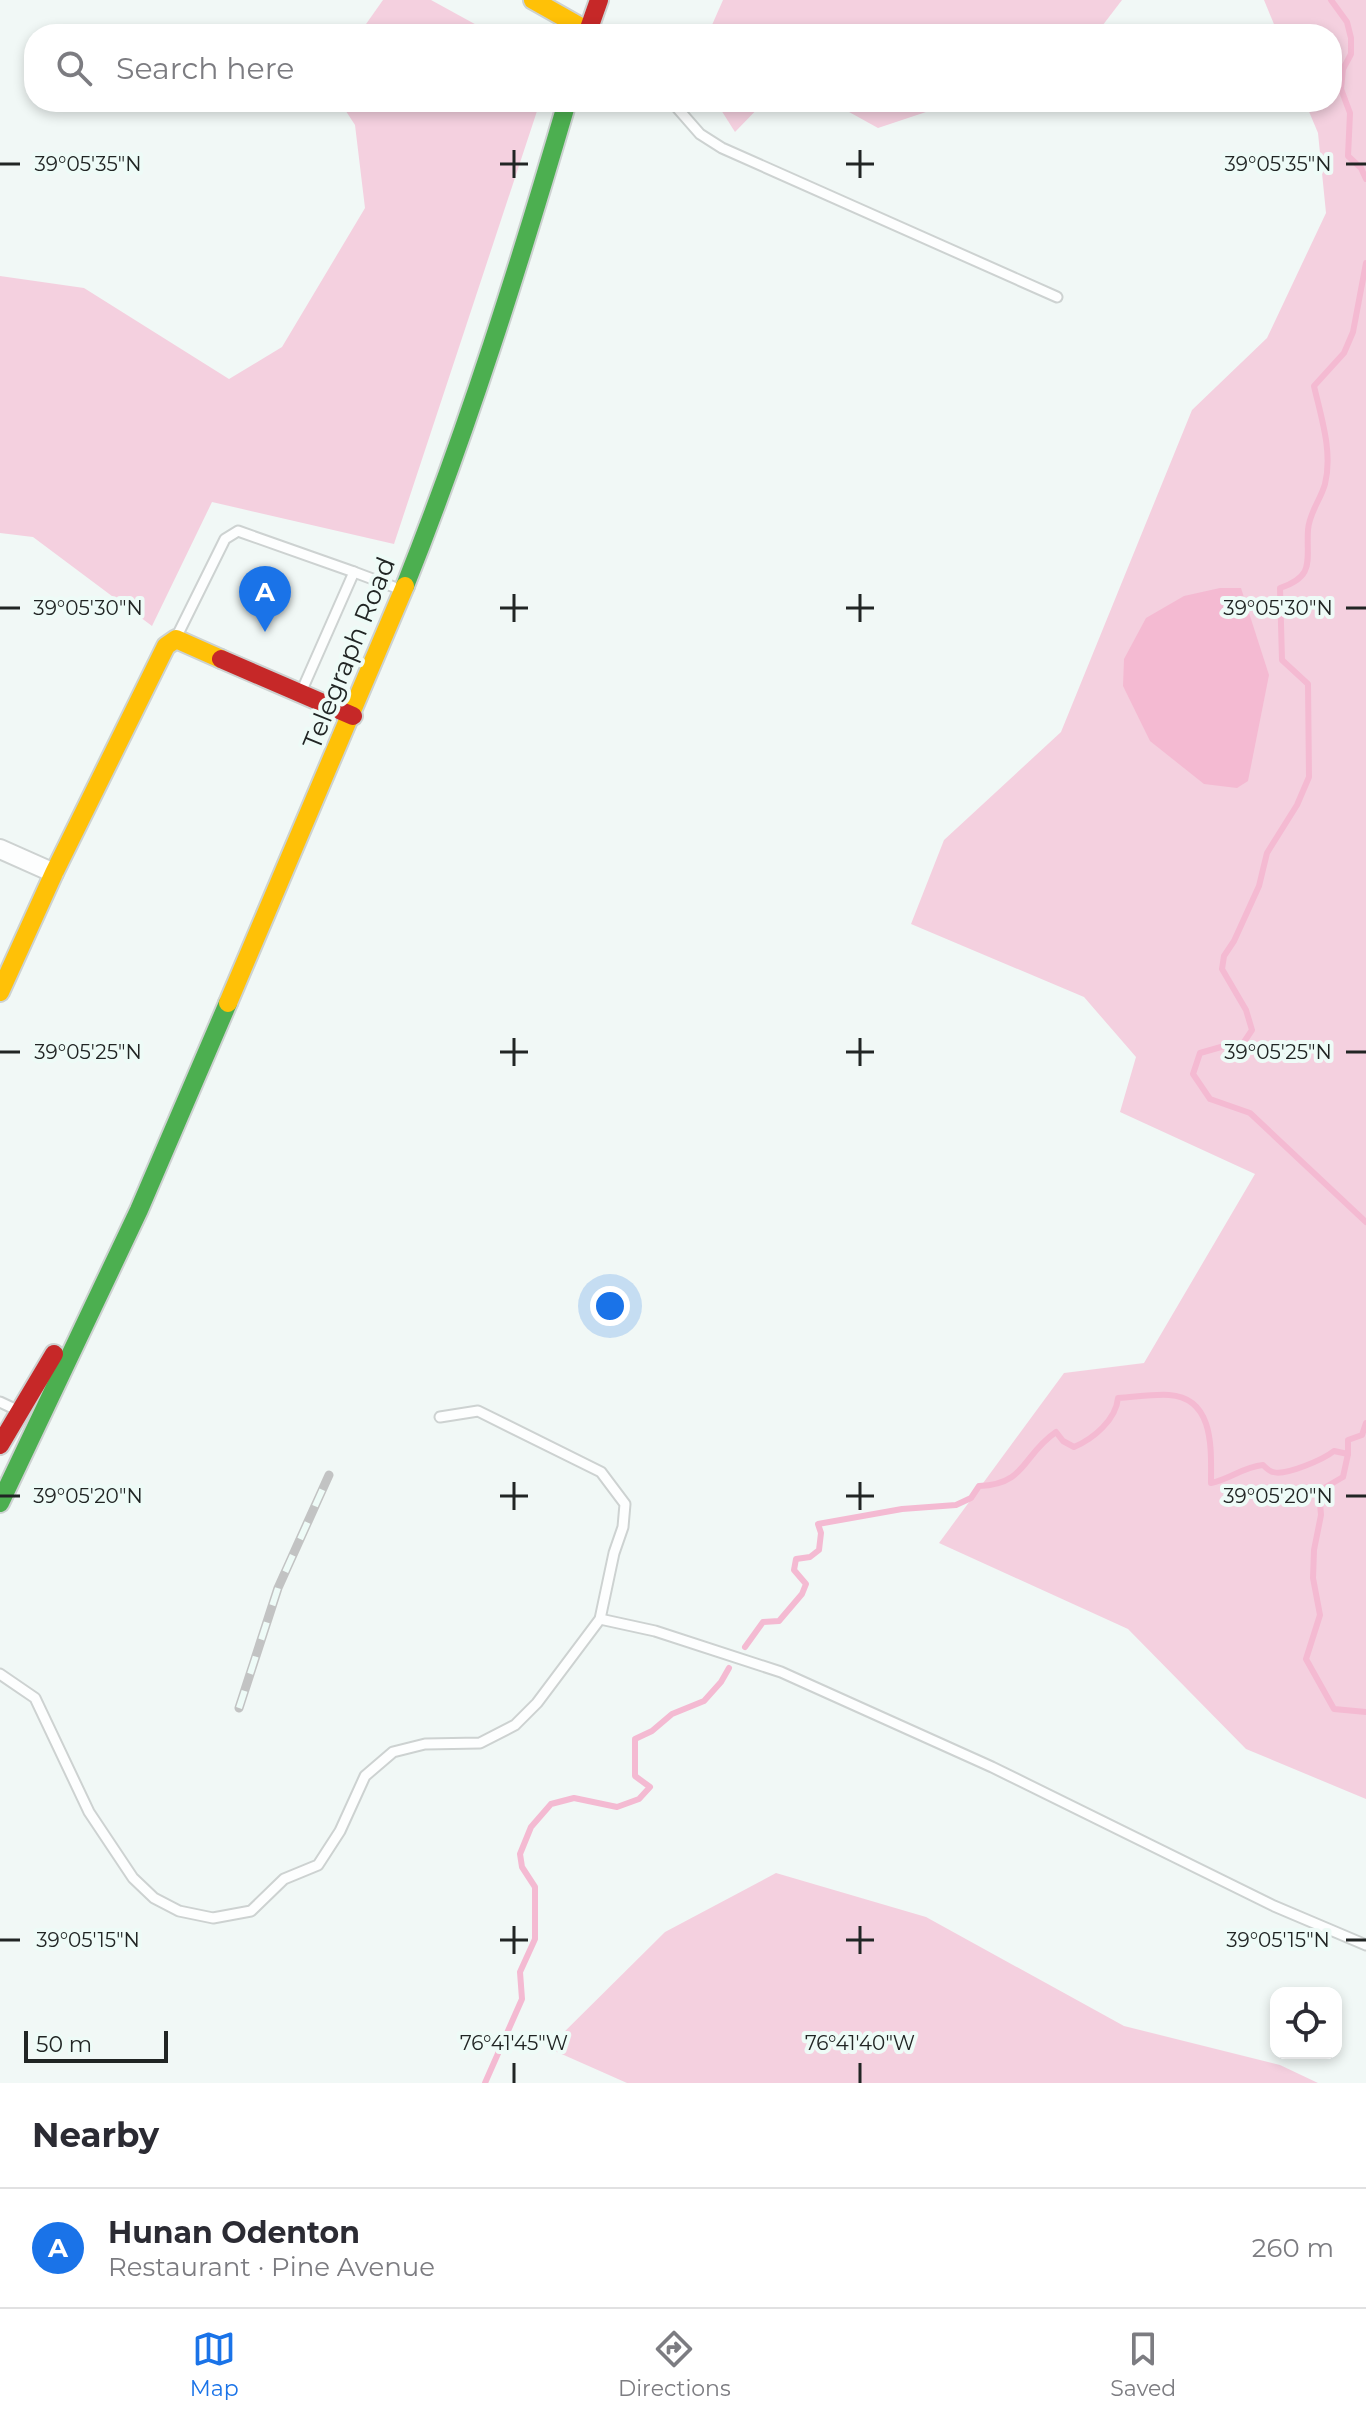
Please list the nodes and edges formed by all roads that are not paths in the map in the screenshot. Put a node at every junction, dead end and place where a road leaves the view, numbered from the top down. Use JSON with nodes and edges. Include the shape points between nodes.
{"nodes":[{"id":1,"x":533,"y":0,"type":"edge"},
{"id":2,"x":597,"y":0,"type":"edge"},
{"id":3,"x":574,"y":24,"type":"edge"},
{"id":4,"x":592,"y":24,"type":"edge"},
{"id":5,"x":564,"y":112,"type":"edge"},
{"id":6,"x":681,"y":112,"type":"edge"},
{"id":7,"x":1057,"y":297,"type":"dead end"},
{"id":8,"x":354,"y":572,"type":"junction"},
{"id":9,"x":403,"y":590,"type":"junction"},
{"id":10,"x":171,"y":643,"type":"junction"},
{"id":11,"x":301,"y":693,"type":"junction"},
{"id":12,"x":353,"y":716,"type":"junction"},
{"id":13,"x":0,"y":849,"type":"edge"},
{"id":14,"x":54,"y":873,"type":"junction"},
{"id":15,"x":0,"y":992,"type":"edge"},
{"id":16,"x":139,"y":1210,"type":"junction"},
{"id":17,"x":0,"y":1402,"type":"edge"},
{"id":18,"x":20,"y":1411,"type":"junction"},
{"id":19,"x":440,"y":1417,"type":"dead end"},
{"id":20,"x":0,"y":1445,"type":"edge"},
{"id":21,"x":0,"y":1503,"type":"edge"},
{"id":22,"x":600,"y":1619,"type":"junction"},
{"id":23,"x":0,"y":1674,"type":"edge"},
{"id":24,"x":1366,"y":1945,"type":"edge"}],
"edges":[{"from":1,"to":3,"type":"main road"},
{"from":2,"to":4,"type":"main road"},
{"from":5,"to":9,"type":"main road","name":"Telegraph Road","via":[[517,273]]},
{"from":6,"to":7,"type":"lane","via":[[722,148]]},
{"from":8,"to":9,"type":"lane"},
{"from":8,"to":10,"type":"lane","via":[[238,531],[225,539]]},
{"from":8,"to":11,"type":"lane"},
{"from":9,"to":12,"type":"main road","name":"Telegraph Road"},
{"from":10,"to":11,"type":"main road"},
{"from":10,"to":14,"type":"main road"},
{"from":11,"to":12,"type":"main road"},
{"from":12,"to":16,"type":"main road","name":"Telegraph Road"},
{"from":13,"to":14,"type":"street"},
{"from":14,"to":15,"type":"main road"},
{"from":16,"to":18,"type":"main road","name":"Telegraph Road"},
{"from":16,"to":21,"type":"main road","name":"Telegraph Road"},
{"from":17,"to":18,"type":"lane"},
{"from":18,"to":20,"type":"main road","name":"Telegraph Road"},
{"from":19,"to":22,"type":"lane","via":[[478,1411],[601,1472],[625,1504]]},
{"from":22,"to":23,"type":"lane","via":[[515,1725],[480,1743],[425,1744],[393,1752],[365,1776],[318,1865],[284,1879],[251,1911],[213,1918],[179,1911],[154,1898],[133,1878],[89,1812],[35,1698]]},
{"from":22,"to":24,"type":"lane","via":[[781,1672]]}]}
